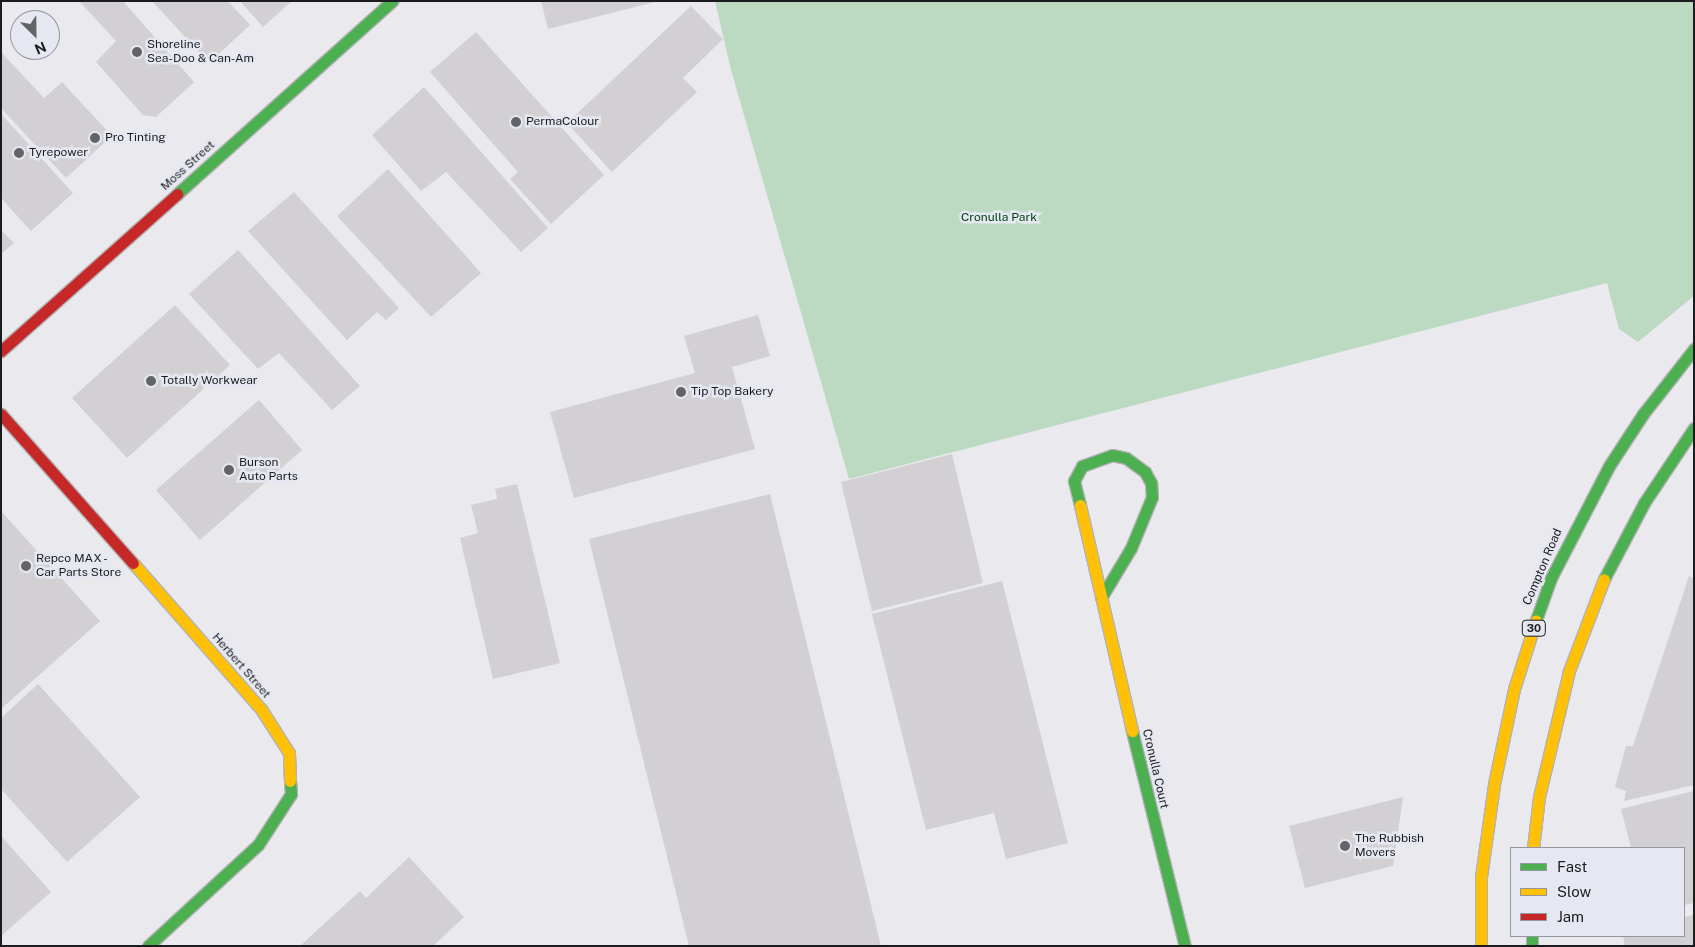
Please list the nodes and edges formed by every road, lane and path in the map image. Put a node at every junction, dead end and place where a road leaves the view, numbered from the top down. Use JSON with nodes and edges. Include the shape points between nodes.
{"nodes":[{"id":1,"x":392,"y":1,"type":"edge"},
{"id":2,"x":1694,"y":349,"type":"edge"},
{"id":3,"x":1,"y":351,"type":"edge"},
{"id":4,"x":1,"y":414,"type":"edge"},
{"id":5,"x":1694,"y":428,"type":"edge"},
{"id":6,"x":1101,"y":598,"type":"junction"},
{"id":7,"x":1534,"y":847,"type":"edge"},
{"id":8,"x":148,"y":946,"type":"edge"},
{"id":9,"x":1185,"y":946,"type":"edge"},
{"id":10,"x":1482,"y":946,"type":"edge"}],
"edges":[{"from":1,"to":3,"type":"street","name":"Moss Street"},
{"from":2,"to":10,"type":"street","name":"Compton Road","number":"30","via":[[1609,466],[1578,520],[1534,626],[1514,689],[1494,784],[1482,877]]},
{"from":4,"to":8,"type":"street","name":"Herbert Street","via":[[261,709],[289,753],[290,794],[258,846]]},
{"from":5,"to":7,"type":"street","via":[[1644,503],[1611,561],[1587,623],[1569,671],[1541,787]]},
{"from":6,"to":6,"type":"street","name":"Cronulla Court","via":[[1074,481],[1082,466],[1112,455],[1126,458],[1145,472],[1151,483],[1152,497],[1131,548]]},
{"from":6,"to":9,"type":"street","name":"Cronulla Court"}]}
